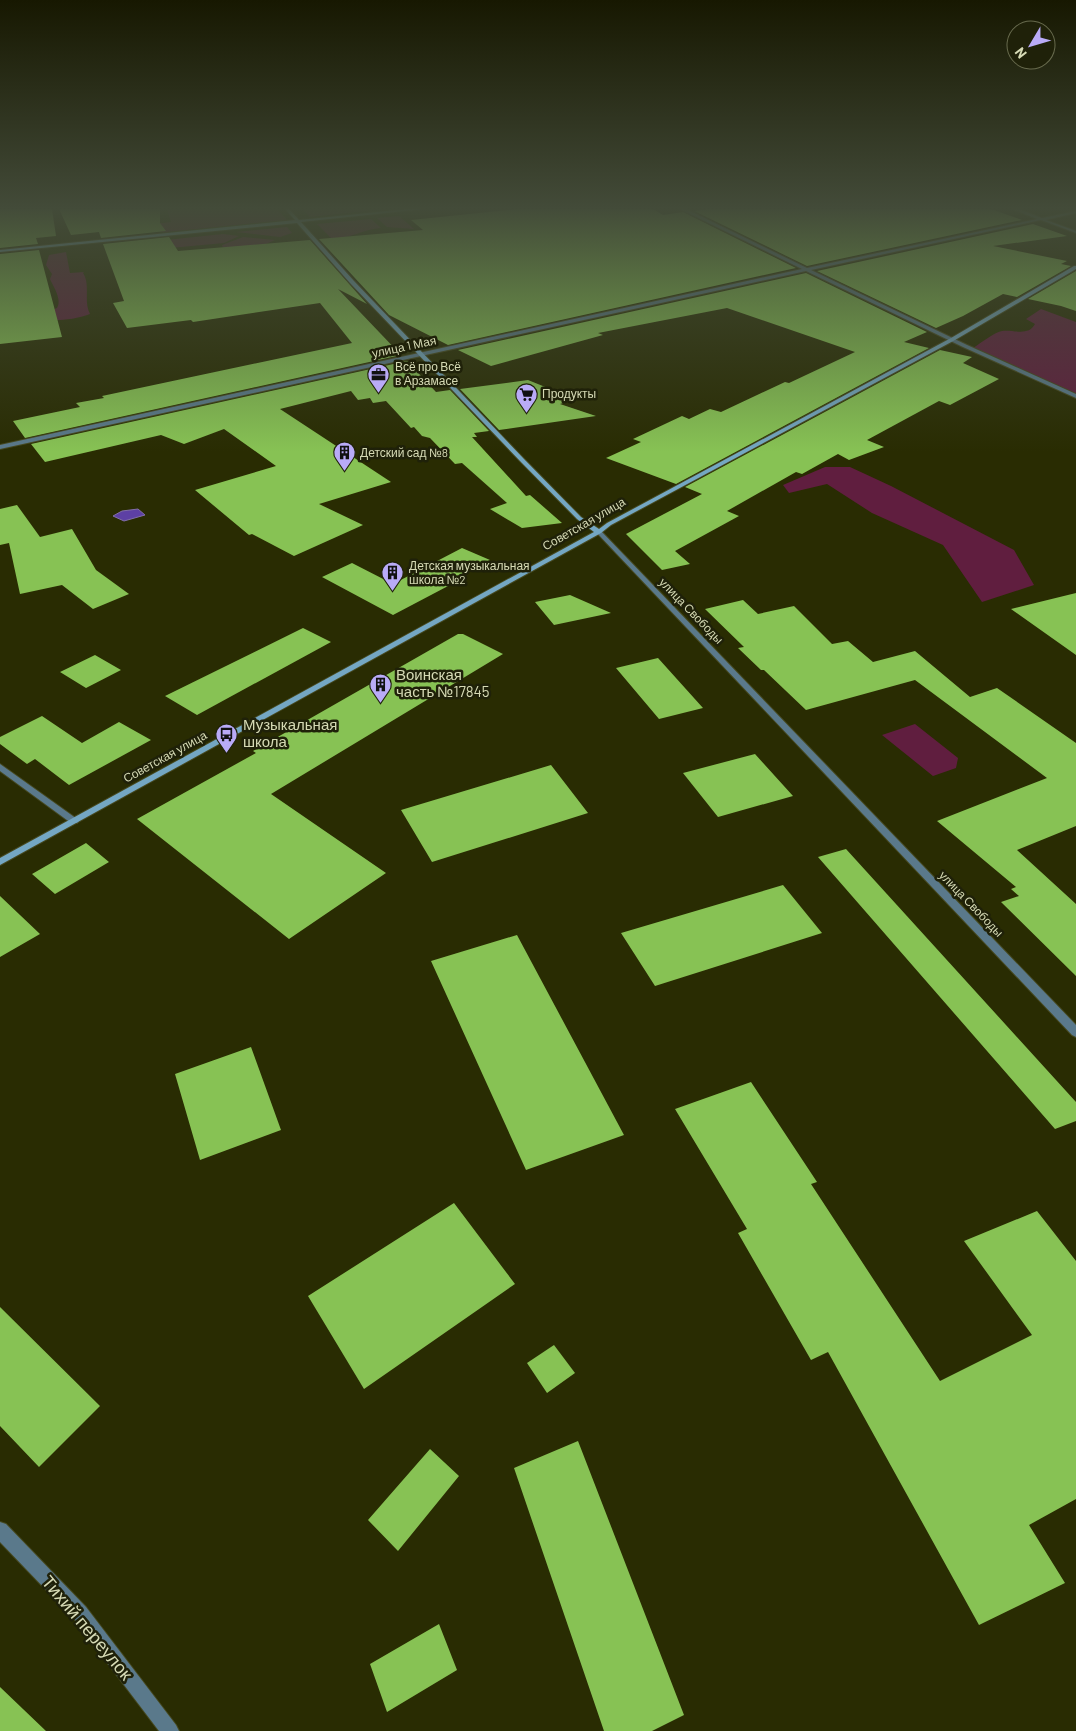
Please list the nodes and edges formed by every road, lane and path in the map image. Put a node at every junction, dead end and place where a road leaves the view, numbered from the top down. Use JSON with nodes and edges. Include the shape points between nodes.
{"nodes":[{"id":1,"x":360,"y":290,"type":"edge"},
{"id":2,"x":714,"y":290,"type":"edge"},
{"id":3,"x":851,"y":290,"type":"edge"},
{"id":4,"x":1037,"y":290,"type":"edge"},
{"id":5,"x":952,"y":339,"type":"junction"},
{"id":6,"x":422,"y":354,"type":"junction"},
{"id":7,"x":1076,"y":396,"type":"edge"},
{"id":8,"x":0,"y":447,"type":"edge"},
{"id":9,"x":599,"y":532,"type":"junction"},
{"id":10,"x":0,"y":767,"type":"edge"},
{"id":11,"x":74,"y":821,"type":"junction"},
{"id":12,"x":0,"y":862,"type":"edge"},
{"id":13,"x":1076,"y":1032,"type":"edge"},
{"id":14,"x":0,"y":1530,"type":"edge"},
{"id":15,"x":170,"y":1731,"type":"edge"}],
"edges":[{"from":1,"to":6,"type":"street","name":"улица Свободы"},
{"from":2,"to":6,"type":"street","name":"улица 1 Мая"},
{"from":3,"to":5,"type":"street"},
{"from":4,"to":5,"type":"street","name":"Советская улица"},
{"from":5,"to":7,"type":"street"},
{"from":5,"to":9,"type":"street","name":"Советская улица","via":[[650,501]]},
{"from":6,"to":8,"type":"street","name":"улица 1 Мая"},
{"from":6,"to":9,"type":"street","name":"улица Свободы","via":[[579,518]]},
{"from":9,"to":11,"type":"street","name":"Советская улица"},
{"from":9,"to":13,"type":"street","name":"улица Свободы"},
{"from":10,"to":11,"type":"street"},
{"from":11,"to":12,"type":"street","name":"Советская улица"},
{"from":14,"to":15,"type":"street","name":"Тихий переулок","via":[[80,1613]]}]}
